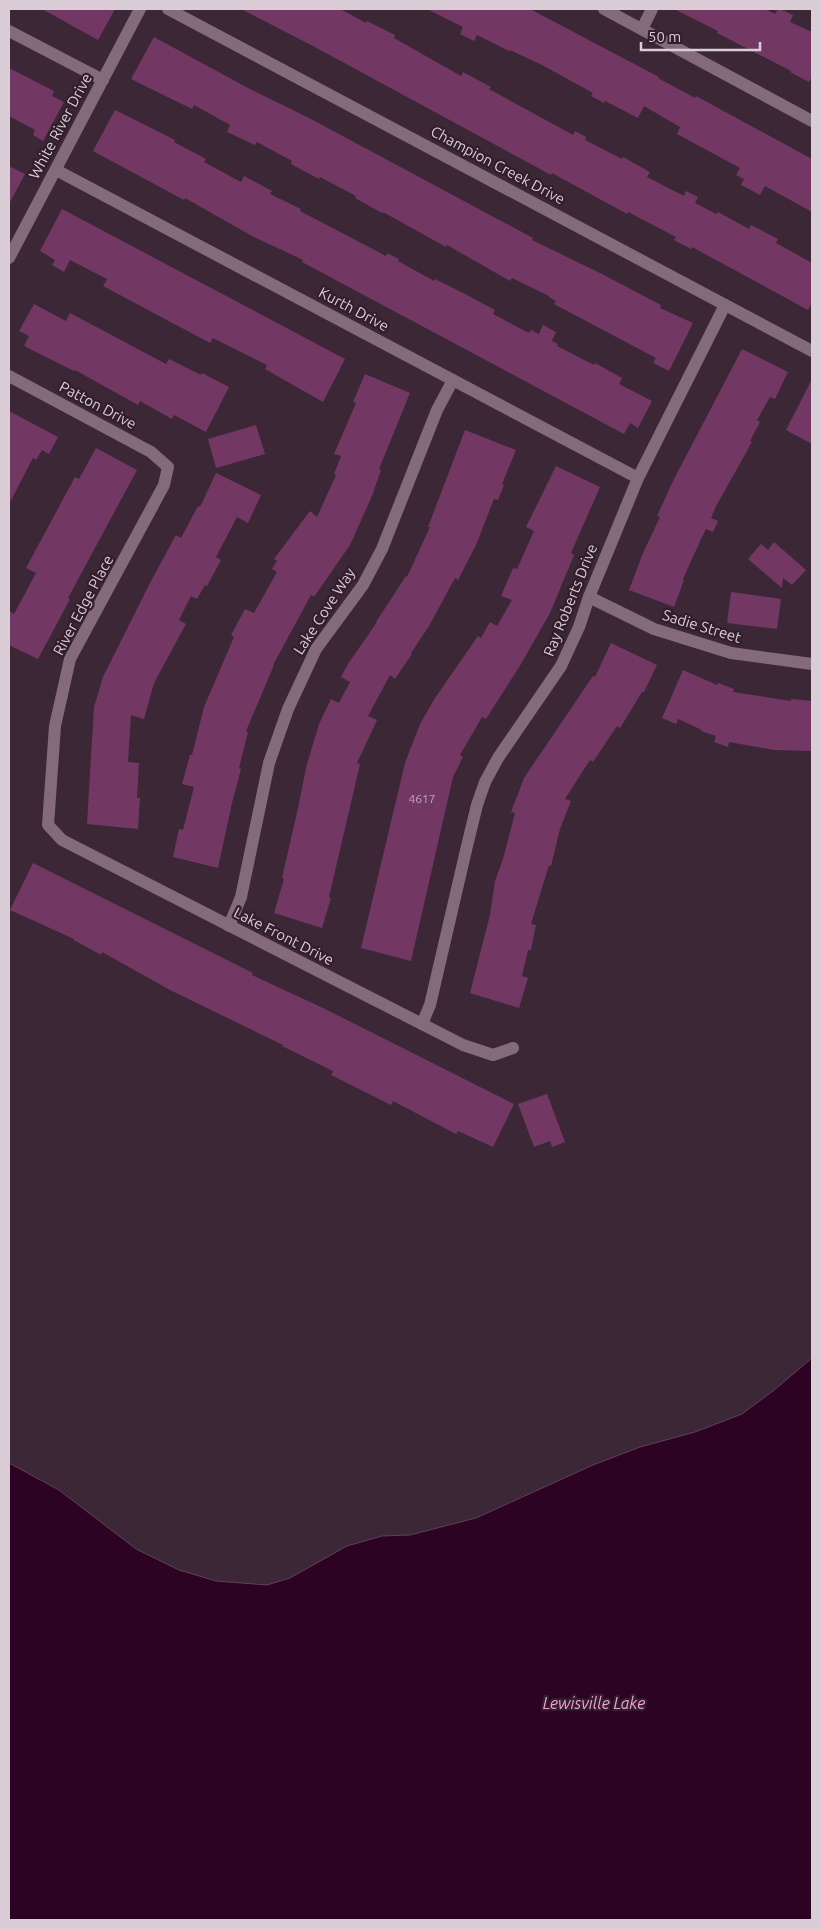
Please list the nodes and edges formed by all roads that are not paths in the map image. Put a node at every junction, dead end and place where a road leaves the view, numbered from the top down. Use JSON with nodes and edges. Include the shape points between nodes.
{"nodes":[{"id":1,"x":140,"y":9,"type":"edge"},
{"id":2,"x":168,"y":9,"type":"edge"},
{"id":3,"x":604,"y":9,"type":"edge"},
{"id":4,"x":652,"y":9,"type":"edge"},
{"id":5,"x":642,"y":29,"type":"junction"},
{"id":6,"x":9,"y":31,"type":"edge"},
{"id":7,"x":103,"y":80,"type":"junction"},
{"id":8,"x":812,"y":121,"type":"edge"},
{"id":9,"x":56,"y":170,"type":"junction"},
{"id":10,"x":9,"y":258,"type":"edge"},
{"id":11,"x":725,"y":304,"type":"junction"},
{"id":12,"x":812,"y":351,"type":"edge"},
{"id":13,"x":9,"y":376,"type":"edge"},
{"id":14,"x":453,"y":380,"type":"junction"},
{"id":15,"x":168,"y":467,"type":"joint"},
{"id":16,"x":638,"y":478,"type":"junction"},
{"id":17,"x":589,"y":597,"type":"junction"},
{"id":18,"x":812,"y":664,"type":"edge"},
{"id":19,"x":48,"y":826,"type":"joint"},
{"id":20,"x":229,"y":926,"type":"junction"},
{"id":21,"x":422,"y":1024,"type":"junction"},
{"id":22,"x":513,"y":1048,"type":"dead end"}],
"edges":[{"from":1,"to":7,"type":"street","name":"White River Drive"},
{"from":2,"to":11,"type":"street","name":"Champion Creek Drive"},
{"from":3,"to":5,"type":"street"},
{"from":4,"to":5,"type":"street"},
{"from":5,"to":8,"type":"street"},
{"from":6,"to":7,"type":"street"},
{"from":7,"to":9,"type":"street","name":"White River Drive"},
{"from":9,"to":10,"type":"street","name":"White River Drive"},
{"from":9,"to":14,"type":"street","name":"Kurth Drive"},
{"from":11,"to":12,"type":"street","name":"Champion Creek Drive"},
{"from":11,"to":16,"type":"street","name":"Ray Roberts Drive"},
{"from":13,"to":15,"type":"street","name":"Patton Drive","via":[[151,452]]},
{"from":14,"to":16,"type":"street","name":"Kurth Drive"},
{"from":14,"to":20,"type":"street","name":"Lake Cove Way","via":[[437,410],[382,549],[363,585],[316,649],[288,709],[269,763],[241,897]]},
{"from":15,"to":19,"type":"street","name":"River Edge Place","via":[[164,485],[70,659],[55,726]]},
{"from":16,"to":17,"type":"street","name":"Ray Roberts Drive"},
{"from":17,"to":18,"type":"street","name":"Sadie Street","via":[[654,628],[731,653]]},
{"from":17,"to":21,"type":"street","name":"Ray Roberts Drive","via":[[561,666],[498,758],[477,805],[430,1005]]},
{"from":19,"to":20,"type":"street","name":"Lake Front Drive","via":[[62,840]]},
{"from":20,"to":21,"type":"street","name":"Lake Front Drive"},
{"from":21,"to":22,"type":"street","name":"Lake Front Drive","via":[[463,1045],[493,1054]]}]}
